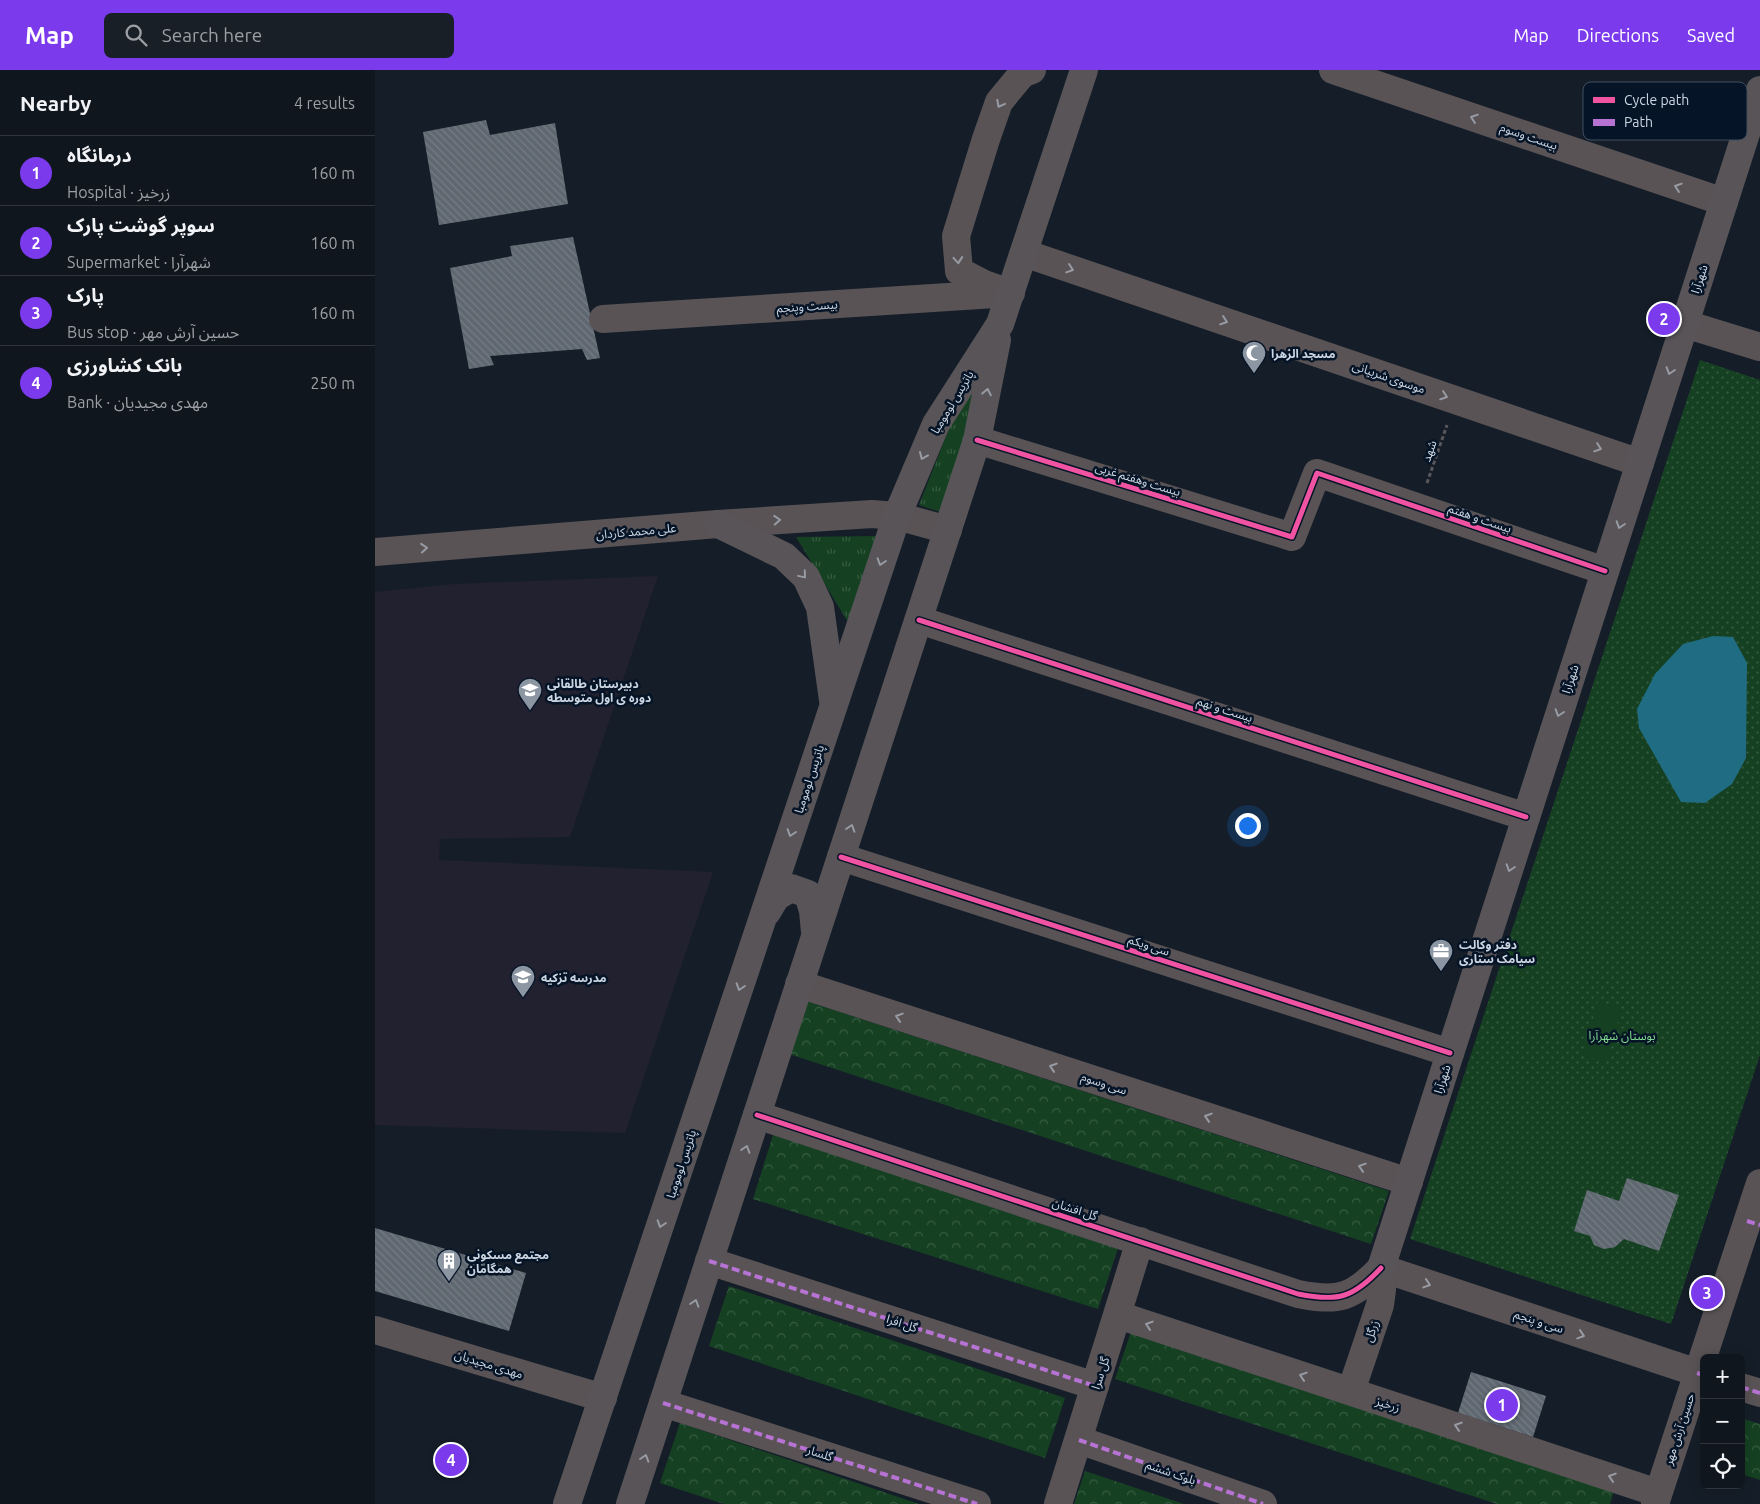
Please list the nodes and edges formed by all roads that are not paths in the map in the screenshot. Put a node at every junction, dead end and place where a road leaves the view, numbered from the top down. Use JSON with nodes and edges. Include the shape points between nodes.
{"nodes":[{"id":1,"x":1032,"y":70,"type":"edge"},
{"id":2,"x":1084,"y":70,"type":"edge"},
{"id":3,"x":1333,"y":70,"type":"edge"},
{"id":4,"x":1760,"y":93,"type":"edge"},
{"id":5,"x":1747,"y":132,"type":"edge"},
{"id":6,"x":1744,"y":140,"type":"edge"},
{"id":7,"x":1724,"y":202,"type":"junction"},
{"id":8,"x":1024,"y":253,"type":"junction"},
{"id":9,"x":1011,"y":293,"type":"junction"},
{"id":10,"x":603,"y":319,"type":"dead end"},
{"id":11,"x":1001,"y":324,"type":"junction"},
{"id":12,"x":1685,"y":324,"type":"junction"},
{"id":13,"x":1760,"y":347,"type":"edge"},
{"id":14,"x":977,"y":440,"type":"junction"},
{"id":15,"x":1640,"y":463,"type":"junction"},
{"id":16,"x":1317,"y":473,"type":"joint"},
{"id":17,"x":897,"y":516,"type":"junction"},
{"id":18,"x":718,"y":524,"type":"junction"},
{"id":19,"x":948,"y":530,"type":"junction"},
{"id":20,"x":375,"y":552,"type":"edge"},
{"id":21,"x":1605,"y":571,"type":"junction"},
{"id":22,"x":919,"y":620,"type":"junction"},
{"id":23,"x":834,"y":705,"type":"junction"},
{"id":24,"x":1526,"y":817,"type":"junction"},
{"id":25,"x":841,"y":857,"type":"junction"},
{"id":26,"x":763,"y":918,"type":"junction"},
{"id":27,"x":815,"y":936,"type":"junction"},
{"id":28,"x":799,"y":984,"type":"junction"},
{"id":29,"x":1450,"y":1053,"type":"junction"},
{"id":30,"x":757,"y":1115,"type":"junction"},
{"id":31,"x":1409,"y":1182,"type":"junction"},
{"id":32,"x":1760,"y":1183,"type":"edge"},
{"id":33,"x":1754,"y":1223,"type":"edge"},
{"id":34,"x":1140,"y":1241,"type":"junction"},
{"id":35,"x":709,"y":1261,"type":"junction"},
{"id":36,"x":1381,"y":1268,"type":"junction"},
{"id":37,"x":1118,"y":1315,"type":"junction"},
{"id":38,"x":375,"y":1330,"type":"edge"},
{"id":39,"x":1708,"y":1354,"type":"edge"},
{"id":40,"x":1700,"y":1374,"type":"edge"},
{"id":41,"x":1700,"y":1377,"type":"edge"},
{"id":42,"x":1095,"y":1386,"type":"junction"},
{"id":43,"x":1745,"y":1388,"type":"edge"},
{"id":44,"x":1351,"y":1391,"type":"junction"},
{"id":45,"x":1760,"y":1393,"type":"edge"},
{"id":46,"x":603,"y":1398,"type":"junction"},
{"id":47,"x":663,"y":1403,"type":"junction"},
{"id":48,"x":1079,"y":1440,"type":"junction"},
{"id":49,"x":1657,"y":1498,"type":"edge"},
{"id":50,"x":567,"y":1504,"type":"edge"},
{"id":51,"x":629,"y":1504,"type":"edge"},
{"id":52,"x":977,"y":1504,"type":"edge"},
{"id":53,"x":1058,"y":1504,"type":"edge"},
{"id":54,"x":1263,"y":1504,"type":"edge"}],
"edges":[{"from":1,"to":9,"type":"street","one_way":true,"via":[[1022,74],[999,102],[956,236],[959,271]]},
{"from":2,"to":8,"type":"main road","name":"پاتریس لومومبا"},
{"from":7,"to":3,"type":"street","name":"بیست وسوم","one_way":true},
{"from":4,"to":5,"type":"main road","name":"شهرآرا"},
{"from":6,"to":7,"type":"main road","name":"شهرآرا"},
{"from":7,"to":12,"type":"main road","name":"شهرآرا"},
{"from":8,"to":9,"type":"main road","name":"پاتریس لومومبا"},
{"from":8,"to":15,"type":"street","name":"موسوی شربیانی","one_way":true},
{"from":9,"to":10,"type":"street","name":"بیست وپنجم"},
{"from":9,"to":11,"type":"main road","name":"پاتریس لومومبا"},
{"from":14,"to":11,"type":"main road","one_way":true},
{"from":11,"to":17,"type":"main road","name":"پاتریس لومومبا","one_way":true,"via":[[937,424]]},
{"from":12,"to":13,"type":"street"},
{"from":12,"to":15,"type":"main road","name":"شهرآرا","one_way":true},
{"from":14,"to":16,"type":"street","name":"بیست وهفتم غربی","via":[[1292,537]]},
{"from":14,"to":19,"type":"main road"},
{"from":15,"to":21,"type":"main road","name":"شهرآرا","one_way":true},
{"from":16,"to":21,"type":"street","name":"بیست و هفتم"},
{"from":18,"to":17,"type":"street","name":"علی محمد کاردان","one_way":true,"via":[[872,514]]},
{"from":17,"to":19,"type":"street","name":"علی محمد کاردان"},
{"from":17,"to":23,"type":"main road","name":"پاتریس لومومبا","one_way":true},
{"from":20,"to":18,"type":"street","name":"علی محمد کاردان","one_way":true},
{"from":18,"to":23,"type":"main road","one_way":true,"via":[[784,556],[806,577],[820,607]]},
{"from":19,"to":22,"type":"main road"},
{"from":21,"to":24,"type":"main road","name":"شهرآرا","one_way":true},
{"from":22,"to":24,"type":"street","name":"بیست و نهم"},
{"from":25,"to":22,"type":"main road","one_way":true},
{"from":23,"to":26,"type":"main road","name":"پاتریس لومومبا","one_way":true},
{"from":24,"to":29,"type":"main road","name":"شهرآرا","one_way":true},
{"from":25,"to":27,"type":"main road"},
{"from":25,"to":29,"type":"street","name":"سی ویکم"},
{"from":26,"to":27,"type":"main road","via":[[776,897],[791,888],[807,894],[813,911]]},
{"from":26,"to":46,"type":"main road","name":"پاتریس لومومبا","one_way":true},
{"from":27,"to":28,"type":"main road"},
{"from":28,"to":30,"type":"main road"},
{"from":31,"to":28,"type":"street","name":"سی وسوم","one_way":true},
{"from":29,"to":31,"type":"main road","name":"شهرآرا"},
{"from":30,"to":34,"type":"street","name":"گل افشان"},
{"from":35,"to":30,"type":"main road","one_way":true},
{"from":31,"to":36,"type":"main road","name":"شهرآرا"},
{"from":32,"to":33,"type":"street","name":"حسین آرش مهر"},
{"from":33,"to":39,"type":"street","name":"حسین آرش مهر"},
{"from":34,"to":36,"type":"street","name":"گل افشان","via":[[1313,1297],[1352,1294]]},
{"from":34,"to":37,"type":"street","name":"گل سرا"},
{"from":35,"to":42,"type":"street","name":"گل افرا"},
{"from":47,"to":35,"type":"main road","one_way":true},
{"from":36,"to":40,"type":"street","name":"سی و پنجم","one_way":true},
{"from":36,"to":44,"type":"street","name":"زرگل","via":[[1380,1306]]},
{"from":37,"to":42,"type":"street","name":"گل سرا"},
{"from":44,"to":37,"type":"street","name":"زرخیز","one_way":true},
{"from":38,"to":46,"type":"street","name":"مهدی مجیدیان"},
{"from":41,"to":49,"type":"street","name":"حسین آرش مهر"},
{"from":42,"to":48,"type":"street","name":"گل سرا"},
{"from":43,"to":45,"type":"street"},
{"from":49,"to":44,"type":"street","name":"زرخیز","one_way":true},
{"from":46,"to":50,"type":"main road","name":"پاتریس لومومبا"},
{"from":51,"to":47,"type":"main road","one_way":true},
{"from":47,"to":52,"type":"street","name":"گلسار"},
{"from":48,"to":53,"type":"street","name":"گل سرا"},
{"from":48,"to":54,"type":"street","name":"بلوک ششم"}]}
